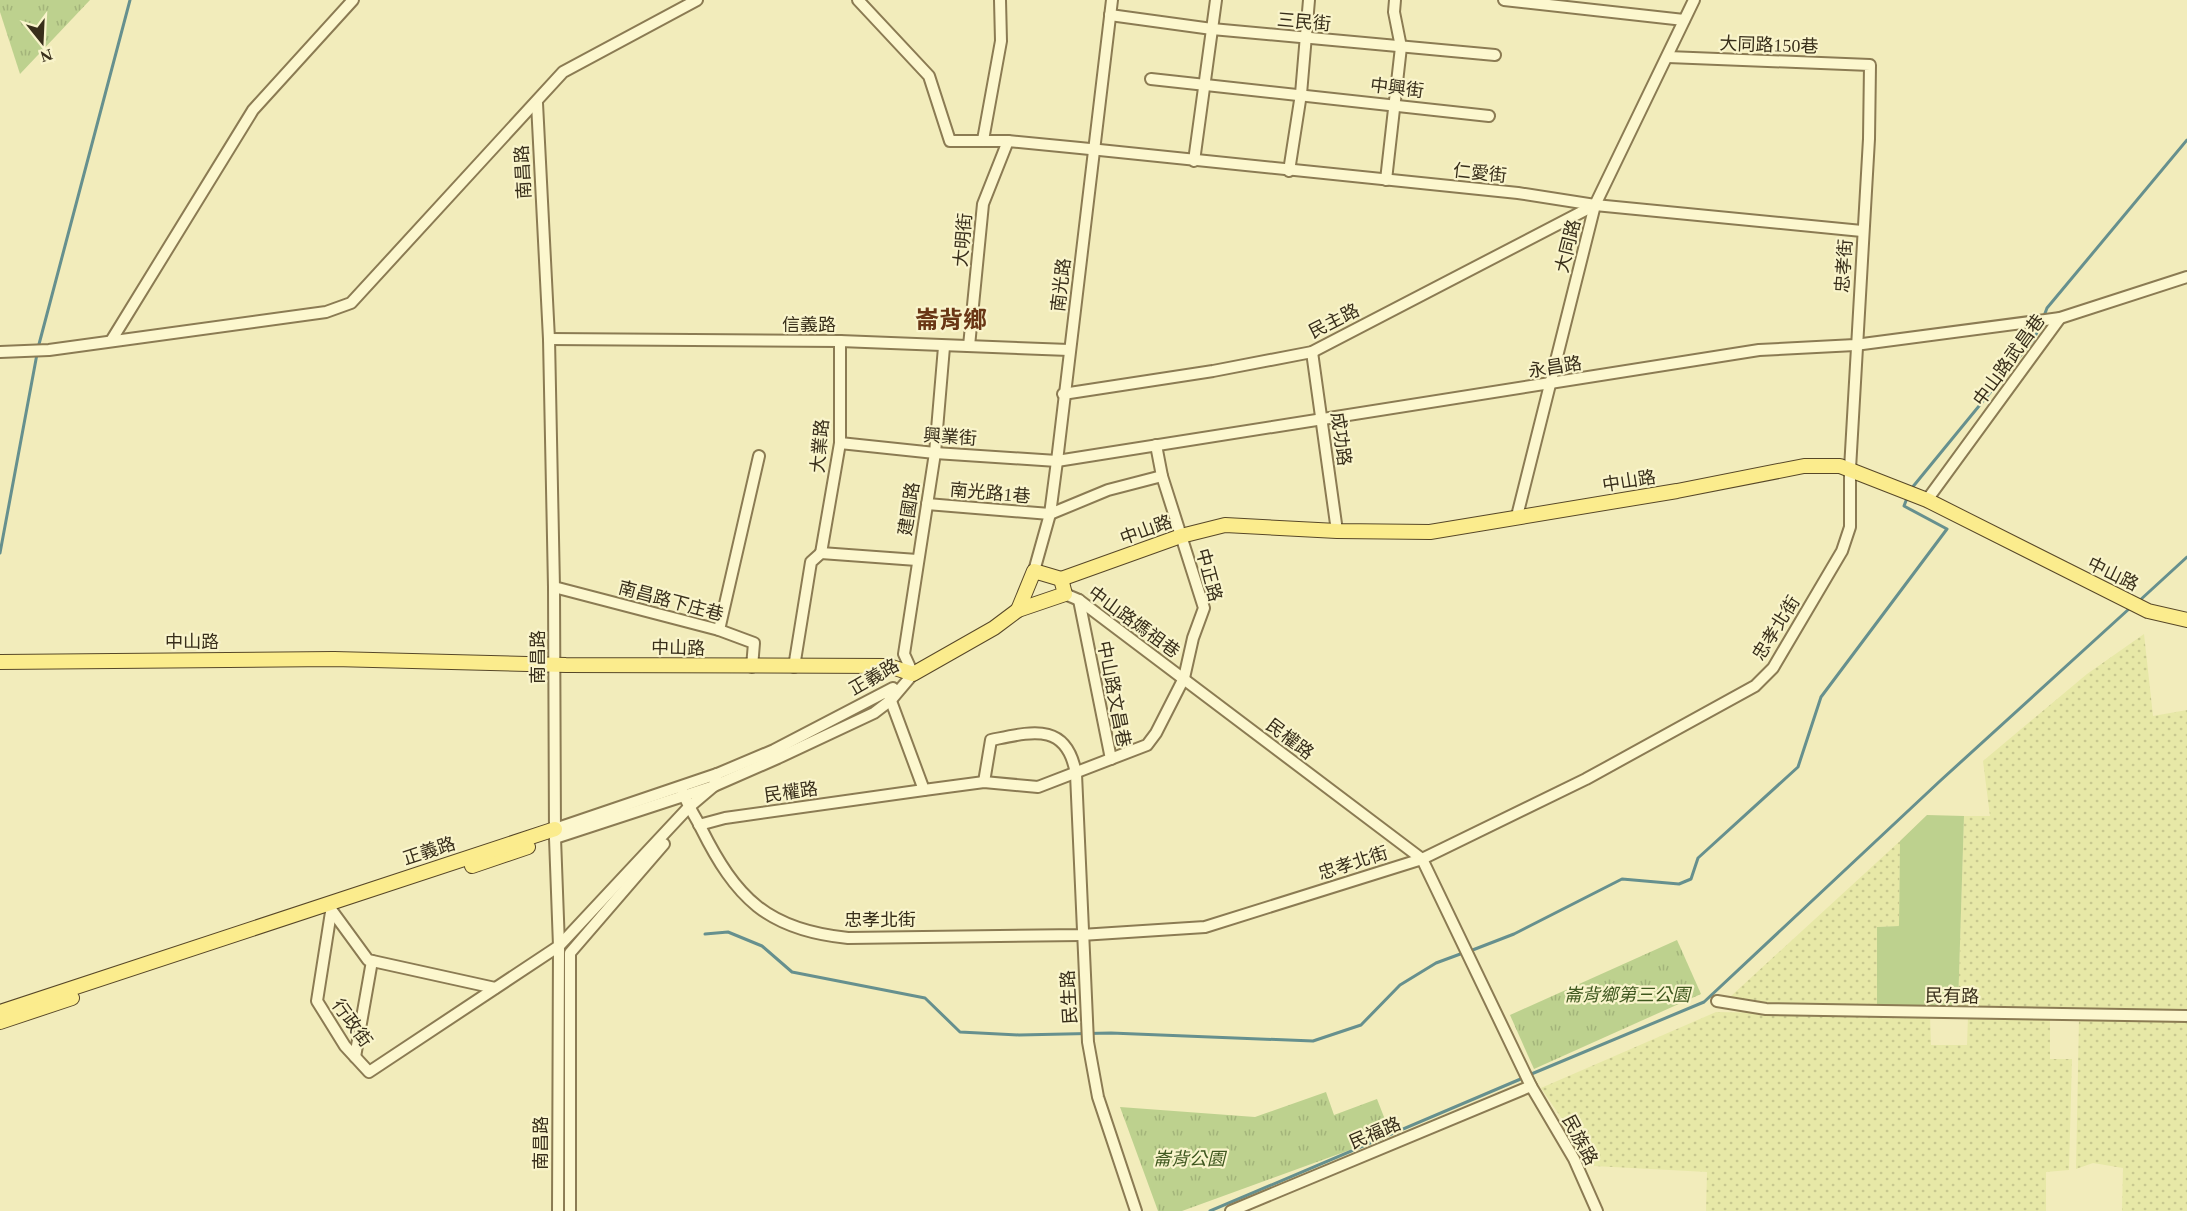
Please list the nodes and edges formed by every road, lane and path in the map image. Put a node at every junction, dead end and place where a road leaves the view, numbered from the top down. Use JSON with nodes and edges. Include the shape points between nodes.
{"nodes":[{"id":1,"x":353,"y":0,"type":"edge"},
{"id":2,"x":697,"y":0,"type":"edge"},
{"id":3,"x":858,"y":0,"type":"edge"},
{"id":4,"x":1000,"y":0,"type":"edge"},
{"id":5,"x":1112,"y":0,"type":"edge"},
{"id":6,"x":1216,"y":0,"type":"edge"},
{"id":7,"x":1309,"y":0,"type":"edge"},
{"id":8,"x":1395,"y":0,"type":"edge"},
{"id":9,"x":1504,"y":0,"type":"edge"},
{"id":10,"x":1694,"y":0,"type":"edge"},
{"id":11,"x":1110,"y":15,"type":"junction"},
{"id":12,"x":1684,"y":20,"type":"junction"},
{"id":13,"x":1212,"y":29,"type":"junction"},
{"id":14,"x":1306,"y":39,"type":"junction"},
{"id":15,"x":1401,"y":47,"type":"junction"},
{"id":16,"x":1495,"y":55,"type":"dead end"},
{"id":17,"x":1668,"y":57,"type":"junction"},
{"id":18,"x":1870,"y":65,"type":"joint"},
{"id":19,"x":1151,"y":80,"type":"dead end"},
{"id":20,"x":1206,"y":84,"type":"junction"},
{"id":21,"x":1300,"y":94,"type":"junction"},
{"id":22,"x":537,"y":103,"type":"junction"},
{"id":23,"x":1395,"y":105,"type":"junction"},
{"id":24,"x":1489,"y":116,"type":"dead end"},
{"id":25,"x":983,"y":140,"type":"junction"},
{"id":26,"x":1008,"y":141,"type":"junction"},
{"id":27,"x":1094,"y":150,"type":"junction"},
{"id":28,"x":1194,"y":161,"type":"junction"},
{"id":29,"x":1289,"y":171,"type":"junction"},
{"id":30,"x":1386,"y":180,"type":"junction"},
{"id":31,"x":1567,"y":199,"type":"junction"},
{"id":32,"x":1595,"y":205,"type":"junction"},
{"id":33,"x":1574,"y":214,"type":"junction"},
{"id":34,"x":1862,"y":231,"type":"junction"},
{"id":35,"x":2187,"y":277,"type":"edge"},
{"id":36,"x":2060,"y":318,"type":"junction"},
{"id":37,"x":549,"y":339,"type":"junction"},
{"id":38,"x":111,"y":341,"type":"junction"},
{"id":39,"x":840,"y":341,"type":"junction"},
{"id":40,"x":1855,"y":345,"type":"junction"},
{"id":41,"x":969,"y":346,"type":"junction"},
{"id":42,"x":944,"y":347,"type":"junction"},
{"id":43,"x":1070,"y":350,"type":"junction"},
{"id":44,"x":1312,"y":351,"type":"junction"},
{"id":45,"x":0,"y":352,"type":"edge"},
{"id":46,"x":1552,"y":385,"type":"junction"},
{"id":47,"x":1064,"y":394,"type":"junction"},
{"id":48,"x":1322,"y":417,"type":"junction"},
{"id":49,"x":840,"y":443,"type":"junction"},
{"id":50,"x":1156,"y":445,"type":"junction"},
{"id":51,"x":935,"y":453,"type":"junction"},
{"id":52,"x":759,"y":456,"type":"dead end"},
{"id":53,"x":1057,"y":461,"type":"junction"},
{"id":54,"x":1850,"y":469,"type":"junction"},
{"id":55,"x":1162,"y":476,"type":"junction"},
{"id":56,"x":1928,"y":500,"type":"junction"},
{"id":57,"x":927,"y":504,"type":"junction"},
{"id":58,"x":1050,"y":514,"type":"junction"},
{"id":59,"x":1517,"y":516,"type":"junction"},
{"id":60,"x":1337,"y":531,"type":"junction"},
{"id":61,"x":1181,"y":536,"type":"junction"},
{"id":62,"x":821,"y":553,"type":"junction"},
{"id":63,"x":917,"y":560,"type":"junction"},
{"id":64,"x":1034,"y":571,"type":"junction"},
{"id":65,"x":1061,"y":579,"type":"junction"},
{"id":66,"x":554,"y":587,"type":"junction"},
{"id":67,"x":1065,"y":594,"type":"junction"},
{"id":68,"x":1078,"y":600,"type":"junction"},
{"id":69,"x":1018,"y":610,"type":"junction"},
{"id":70,"x":2187,"y":620,"type":"edge"},
{"id":71,"x":719,"y":630,"type":"junction"},
{"id":72,"x":0,"y":662,"type":"edge"},
{"id":73,"x":555,"y":665,"type":"junction"},
{"id":74,"x":752,"y":667,"type":"junction"},
{"id":75,"x":794,"y":667,"type":"junction"},
{"id":76,"x":913,"y":674,"type":"junction"},
{"id":77,"x":1184,"y":678,"type":"junction"},
{"id":78,"x":889,"y":696,"type":"junction"},
{"id":79,"x":1111,"y":759,"type":"junction"},
{"id":80,"x":717,"y":774,"type":"junction"},
{"id":81,"x":1076,"y":774,"type":"junction"},
{"id":82,"x":984,"y":782,"type":"junction"},
{"id":83,"x":714,"y":786,"type":"junction"},
{"id":84,"x":924,"y":790,"type":"junction"},
{"id":85,"x":682,"y":791,"type":"junction"},
{"id":86,"x":688,"y":808,"type":"junction"},
{"id":87,"x":699,"y":825,"type":"junction"},
{"id":88,"x":555,"y":833,"type":"junction"},
{"id":89,"x":1422,"y":859,"type":"junction"},
{"id":90,"x":329,"y":907,"type":"junction"},
{"id":91,"x":1081,"y":935,"type":"junction"},
{"id":92,"x":559,"y":946,"type":"junction"},
{"id":93,"x":372,"y":961,"type":"junction"},
{"id":94,"x":495,"y":988,"type":"junction"},
{"id":95,"x":1718,"y":1001,"type":"dead end"},
{"id":96,"x":0,"y":1012,"type":"edge"},
{"id":97,"x":2187,"y":1016,"type":"edge"},
{"id":98,"x":0,"y":1022,"type":"edge"},
{"id":99,"x":356,"y":1057,"type":"junction"},
{"id":100,"x":1531,"y":1086,"type":"junction"},
{"id":101,"x":558,"y":1211,"type":"edge"},
{"id":102,"x":570,"y":1211,"type":"edge"},
{"id":103,"x":1136,"y":1211,"type":"edge"},
{"id":104,"x":1231,"y":1211,"type":"edge"},
{"id":105,"x":1597,"y":1211,"type":"edge"}],
"edges":[{"from":1,"to":38,"type":"street","via":[[254,110]]},
{"from":2,"to":22,"type":"street","via":[[563,72]]},
{"from":3,"to":25,"type":"street","name":"仁愛街","via":[[929,76],[950,141]]},
{"from":4,"to":25,"type":"street","via":[[1000,41]]},
{"from":5,"to":11,"type":"street","name":"南光路"},
{"from":6,"to":13,"type":"street"},
{"from":7,"to":14,"type":"street"},
{"from":8,"to":15,"type":"street"},
{"from":9,"to":12,"type":"street"},
{"from":10,"to":12,"type":"street","name":"大同路"},
{"from":11,"to":13,"type":"street","name":"三民街"},
{"from":11,"to":27,"type":"street","name":"南光路"},
{"from":12,"to":17,"type":"street","name":"大同路"},
{"from":13,"to":14,"type":"street","name":"三民街"},
{"from":13,"to":20,"type":"street"},
{"from":14,"to":15,"type":"street","name":"三民街"},
{"from":14,"to":21,"type":"street"},
{"from":15,"to":16,"type":"street","name":"三民街"},
{"from":15,"to":23,"type":"street"},
{"from":17,"to":18,"type":"street","name":"大同路150巷"},
{"from":17,"to":32,"type":"street","name":"大同路"},
{"from":18,"to":34,"type":"street","name":"忠孝街"},
{"from":19,"to":20,"type":"street"},
{"from":20,"to":21,"type":"street"},
{"from":20,"to":28,"type":"street"},
{"from":21,"to":23,"type":"street","name":"中興街"},
{"from":21,"to":29,"type":"street"},
{"from":22,"to":37,"type":"street","name":"南昌路"},
{"from":22,"to":38,"type":"street","via":[[351,303],[326,312]]},
{"from":23,"to":24,"type":"street","name":"中興街"},
{"from":23,"to":30,"type":"street"},
{"from":25,"to":26,"type":"street","name":"仁愛街"},
{"from":26,"to":27,"type":"street","name":"仁愛街"},
{"from":26,"to":41,"type":"street","name":"大明街","via":[[983,204]]},
{"from":27,"to":28,"type":"street","name":"仁愛街"},
{"from":27,"to":43,"type":"street","name":"南光路"},
{"from":28,"to":29,"type":"street","name":"仁愛街"},
{"from":29,"to":30,"type":"street","name":"仁愛街"},
{"from":30,"to":31,"type":"street","name":"仁愛街"},
{"from":31,"to":32,"type":"street","name":"仁愛街"},
{"from":31,"to":33,"type":"street"},
{"from":32,"to":33,"type":"street","name":"民主路"},
{"from":32,"to":34,"type":"street","name":"仁愛街"},
{"from":32,"to":46,"type":"street","name":"大同路"},
{"from":33,"to":44,"type":"street","name":"民主路"},
{"from":34,"to":40,"type":"street","name":"忠孝街"},
{"from":35,"to":36,"type":"street","name":"中山路武昌巷"},
{"from":36,"to":40,"type":"street","name":"永昌路"},
{"from":36,"to":56,"type":"street","name":"中山路武昌巷"},
{"from":37,"to":39,"type":"street","name":"信義路"},
{"from":37,"to":66,"type":"street","name":"南昌路"},
{"from":38,"to":45,"type":"street"},
{"from":39,"to":42,"type":"street","name":"信義路"},
{"from":39,"to":49,"type":"street","name":"大業路"},
{"from":40,"to":46,"type":"street","name":"永昌路","via":[[1759,350]]},
{"from":40,"to":54,"type":"street","name":"忠孝街"},
{"from":41,"to":42,"type":"street","name":"信義路"},
{"from":41,"to":43,"type":"street","name":"信義路"},
{"from":42,"to":51,"type":"street","name":"建國路"},
{"from":43,"to":47,"type":"street","name":"南光路"},
{"from":44,"to":47,"type":"street","name":"民主路"},
{"from":44,"to":48,"type":"street","name":"成功路"},
{"from":46,"to":48,"type":"street","name":"永昌路"},
{"from":46,"to":59,"type":"street","name":"大同路"},
{"from":47,"to":53,"type":"street","name":"南光路"},
{"from":48,"to":50,"type":"street","name":"永昌路"},
{"from":48,"to":60,"type":"street","name":"成功路"},
{"from":49,"to":51,"type":"street","name":"興業街"},
{"from":49,"to":62,"type":"street","name":"大業路"},
{"from":50,"to":53,"type":"street","name":"永昌路"},
{"from":50,"to":55,"type":"street","name":"中正路"},
{"from":51,"to":53,"type":"street","name":"興業街"},
{"from":51,"to":57,"type":"street","name":"建國路"},
{"from":52,"to":71,"type":"street"},
{"from":53,"to":58,"type":"street","name":"南光路"},
{"from":54,"to":56,"type":"main road","name":"中山路"},
{"from":54,"to":59,"type":"main road","name":"中山路","via":[[1804,466]]},
{"from":54,"to":89,"type":"street","name":"忠孝北街","via":[[1850,527],[1842,551],[1773,668],[1755,686],[1586,779]]},
{"from":55,"to":58,"type":"street","via":[[1108,490]]},
{"from":55,"to":61,"type":"street","name":"中正路"},
{"from":56,"to":70,"type":"main road","name":"中山路","via":[[2148,610]]},
{"from":57,"to":58,"type":"street","name":"南光路1巷"},
{"from":57,"to":63,"type":"street","name":"建國路"},
{"from":58,"to":64,"type":"street","name":"南光路"},
{"from":59,"to":60,"type":"main road","name":"中山路","via":[[1430,531]]},
{"from":60,"to":61,"type":"main road","name":"中山路","via":[[1225,525]]},
{"from":61,"to":65,"type":"main road","name":"中山路"},
{"from":61,"to":77,"type":"street","name":"中正路","via":[[1204,608]]},
{"from":62,"to":63,"type":"street"},
{"from":62,"to":75,"type":"street","name":"大業路","via":[[811,561]]},
{"from":63,"to":76,"type":"street","name":"建國路","via":[[904,654]]},
{"from":64,"to":65,"type":"main road"},
{"from":64,"to":69,"type":"main road"},
{"from":65,"to":67,"type":"main road"},
{"from":66,"to":71,"type":"street","name":"南昌路下庄巷"},
{"from":66,"to":73,"type":"street","name":"南昌路"},
{"from":67,"to":68,"type":"street","name":"中山路媽祖巷"},
{"from":67,"to":69,"type":"main road"},
{"from":68,"to":77,"type":"street","name":"中山路媽祖巷"},
{"from":68,"to":79,"type":"street","name":"中山路文昌巷"},
{"from":69,"to":76,"type":"main road"},
{"from":71,"to":74,"type":"street","name":"南昌路下庄巷","via":[[754,643]]},
{"from":72,"to":73,"type":"main road","name":"中山路","via":[[334,659]]},
{"from":73,"to":74,"type":"main road","name":"中山路"},
{"from":73,"to":88,"type":"street","name":"南昌路"},
{"from":74,"to":75,"type":"main road","name":"中山路"},
{"from":75,"to":76,"type":"main road","name":"中山路","via":[[889,666]]},
{"from":76,"to":78,"type":"street","name":"正義路"},
{"from":77,"to":79,"type":"street","name":"民權路","via":[[1147,745]]},
{"from":77,"to":89,"type":"street","name":"民權路"},
{"from":78,"to":80,"type":"street","name":"正義路"},
{"from":78,"to":83,"type":"street","name":"正義路","via":[[874,713]]},
{"from":78,"to":84,"type":"street"},
{"from":79,"to":81,"type":"street","name":"民權路"},
{"from":80,"to":83,"type":"street"},
{"from":80,"to":85,"type":"street","name":"正義路"},
{"from":81,"to":82,"type":"street","name":"民權路","via":[[1038,788]]},
{"from":81,"to":82,"type":"street","via":[[1072,754],[1048,732],[1030,732],[991,740]]},
{"from":81,"to":91,"type":"street","name":"民生路"},
{"from":82,"to":84,"type":"street","name":"民權路"},
{"from":83,"to":85,"type":"street","name":"正義路"},
{"from":83,"to":86,"type":"street"},
{"from":84,"to":87,"type":"street","name":"民權路"},
{"from":85,"to":86,"type":"street","name":"忠孝北街"},
{"from":85,"to":88,"type":"street","name":"正義路"},
{"from":86,"to":87,"type":"street","name":"忠孝北街"},
{"from":86,"to":92,"type":"street"},
{"from":86,"to":102,"type":"street","name":"南昌路","via":[[682,822],[570,953]]},
{"from":87,"to":91,"type":"street","name":"忠孝北街","via":[[740,893],[771,918],[815,935]]},
{"from":88,"to":90,"type":"main road","name":"正義路"},
{"from":88,"to":92,"type":"street","name":"南昌路"},
{"from":89,"to":91,"type":"street","name":"忠孝北街","via":[[1205,927]]},
{"from":89,"to":100,"type":"street","name":"民權路"},
{"from":90,"to":93,"type":"street"},
{"from":90,"to":96,"type":"main road","name":"正義路"},
{"from":90,"to":98,"type":"main road","name":"正義路"},
{"from":90,"to":99,"type":"street","name":"行政街","via":[[317,1001]]},
{"from":91,"to":103,"type":"street","name":"民生路","via":[[1088,1042],[1098,1097]]},
{"from":92,"to":94,"type":"street","name":"行政街"},
{"from":92,"to":101,"type":"street","name":"南昌路"},
{"from":93,"to":94,"type":"street"},
{"from":93,"to":99,"type":"street"},
{"from":94,"to":99,"type":"street","name":"行政街","via":[[369,1072]]},
{"from":95,"to":97,"type":"street","name":"民有路","via":[[1766,1009]]},
{"from":100,"to":104,"type":"street","name":"民福路"},
{"from":100,"to":105,"type":"street","name":"民族路","via":[[1574,1159]]}]}
